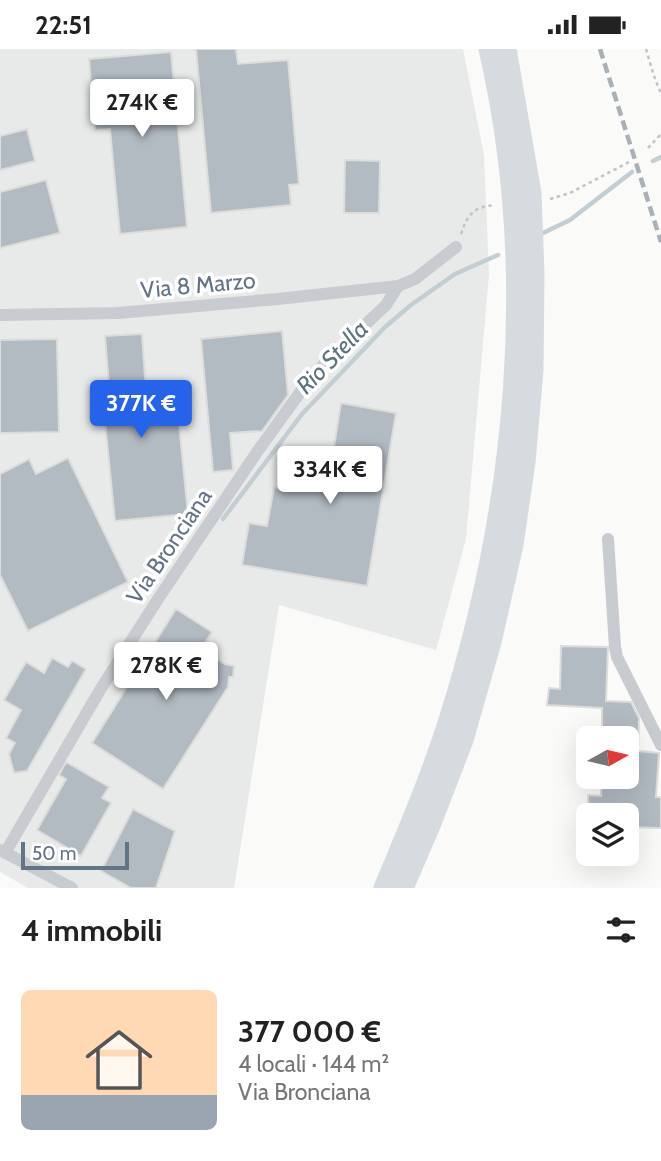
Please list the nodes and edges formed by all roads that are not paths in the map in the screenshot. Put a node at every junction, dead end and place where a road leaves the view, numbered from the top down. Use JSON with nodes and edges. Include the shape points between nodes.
{"nodes":[{"id":1,"x":489,"y":49,"type":"edge"},
{"id":2,"x":506,"y":49,"type":"edge"},
{"id":3,"x":456,"y":247,"type":"road end"},
{"id":4,"x":398,"y":286,"type":"junction"},
{"id":5,"x":0,"y":315,"type":"edge"},
{"id":6,"x":608,"y":539,"type":"dead end"},
{"id":7,"x":482,"y":642,"type":"junction"},
{"id":8,"x":661,"y":745,"type":"edge"},
{"id":9,"x":3,"y":851,"type":"edge"},
{"id":10,"x":72,"y":888,"type":"edge"},
{"id":11,"x":384,"y":888,"type":"edge"},
{"id":12,"x":403,"y":888,"type":"edge"}],
"edges":[{"from":1,"to":7,"type":"highway","via":[[511,185],[517,298],[505,477],[489,563]]},
{"from":2,"to":7,"type":"highway","via":[[531,193],[533,370],[513,545]]},
{"from":3,"to":4,"type":"street","via":[[415,279]]},
{"from":4,"to":5,"type":"street","name":"Via 8 Marzo","via":[[118,313]]},
{"from":4,"to":9,"type":"street","name":"Via Bronciana","via":[[386,305],[304,387],[257,452],[136,633]]},
{"from":6,"to":8,"type":"street","via":[[617,657]]},
{"from":7,"to":11,"type":"highway"},
{"from":7,"to":12,"type":"highway","via":[[463,740]]},
{"from":9,"to":10,"type":"street"}]}
